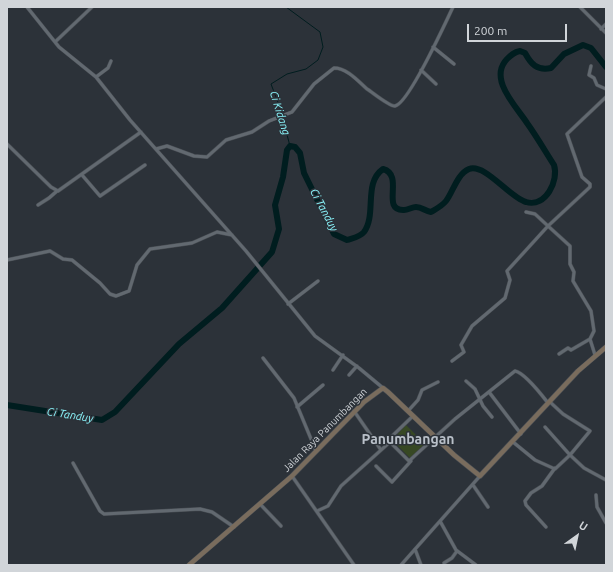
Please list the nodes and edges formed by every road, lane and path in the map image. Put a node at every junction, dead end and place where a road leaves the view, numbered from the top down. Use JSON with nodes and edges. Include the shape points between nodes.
{"nodes":[{"id":1,"x":27,"y":7,"type":"edge"},
{"id":2,"x":92,"y":7,"type":"edge"},
{"id":3,"x":453,"y":7,"type":"edge"},
{"id":4,"x":580,"y":7,"type":"edge"},
{"id":5,"x":606,"y":24,"type":"edge"},
{"id":6,"x":601,"y":29,"type":"junction"},
{"id":7,"x":606,"y":33,"type":"edge"},
{"id":8,"x":55,"y":42,"type":"junction"},
{"id":9,"x":433,"y":47,"type":"junction"},
{"id":10,"x":111,"y":61,"type":"dead end"},
{"id":11,"x":454,"y":64,"type":"dead end"},
{"id":12,"x":591,"y":66,"type":"dead end"},
{"id":13,"x":421,"y":70,"type":"junction"},
{"id":14,"x":96,"y":77,"type":"junction"},
{"id":15,"x":436,"y":84,"type":"dead end"},
{"id":16,"x":606,"y":89,"type":"edge"},
{"id":17,"x":606,"y":97,"type":"edge"},
{"id":18,"x":141,"y":132,"type":"junction"},
{"id":19,"x":7,"y":144,"type":"edge"},
{"id":20,"x":156,"y":149,"type":"junction"},
{"id":21,"x":145,"y":165,"type":"dead end"},
{"id":22,"x":82,"y":175,"type":"junction"},
{"id":23,"x":57,"y":191,"type":"junction"},
{"id":24,"x":38,"y":205,"type":"dead end"},
{"id":25,"x":526,"y":212,"type":"dead end"},
{"id":26,"x":548,"y":226,"type":"junction"},
{"id":27,"x":232,"y":235,"type":"junction"},
{"id":28,"x":7,"y":260,"type":"edge"},
{"id":29,"x":318,"y":281,"type":"dead end"},
{"id":30,"x":288,"y":304,"type":"junction"},
{"id":31,"x":590,"y":339,"type":"junction"},
{"id":32,"x":606,"y":346,"type":"edge"},
{"id":33,"x":559,"y":354,"type":"dead end"},
{"id":34,"x":595,"y":355,"type":"junction"},
{"id":35,"x":343,"y":356,"type":"junction"},
{"id":36,"x":263,"y":358,"type":"dead end"},
{"id":37,"x":452,"y":361,"type":"dead end"},
{"id":38,"x":356,"y":366,"type":"junction"},
{"id":39,"x":333,"y":370,"type":"dead end"},
{"id":40,"x":349,"y":375,"type":"dead end"},
{"id":41,"x":466,"y":381,"type":"dead end"},
{"id":42,"x":438,"y":382,"type":"dead end"},
{"id":43,"x":323,"y":385,"type":"dead end"},
{"id":44,"x":382,"y":388,"type":"junction"},
{"id":45,"x":489,"y":392,"type":"junction"},
{"id":46,"x":480,"y":399,"type":"junction"},
{"id":47,"x":549,"y":402,"type":"junction"},
{"id":48,"x":297,"y":407,"type":"junction"},
{"id":49,"x":354,"y":411,"type":"junction"},
{"id":50,"x":408,"y":411,"type":"junction"},
{"id":51,"x":413,"y":416,"type":"junction"},
{"id":52,"x":492,"y":417,"type":"dead end"},
{"id":53,"x":545,"y":427,"type":"dead end"},
{"id":54,"x":521,"y":434,"type":"junction"},
{"id":55,"x":434,"y":436,"type":"junction"},
{"id":56,"x":390,"y":442,"type":"junction"},
{"id":57,"x":513,"y":442,"type":"junction"},
{"id":58,"x":381,"y":450,"type":"junction"},
{"id":59,"x":316,"y":451,"type":"junction"},
{"id":60,"x":570,"y":455,"type":"junction"},
{"id":61,"x":411,"y":461,"type":"junction"},
{"id":62,"x":73,"y":463,"type":"dead end"},
{"id":63,"x":376,"y":466,"type":"dead end"},
{"id":64,"x":556,"y":468,"type":"junction"},
{"id":65,"x":292,"y":476,"type":"junction"},
{"id":66,"x":480,"y":476,"type":"junction"},
{"id":67,"x":606,"y":480,"type":"edge"},
{"id":68,"x":473,"y":485,"type":"junction"},
{"id":69,"x":596,"y":495,"type":"dead end"},
{"id":70,"x":260,"y":504,"type":"junction"},
{"id":71,"x":488,"y":507,"type":"dead end"},
{"id":72,"x":316,"y":511,"type":"junction"},
{"id":73,"x":440,"y":521,"type":"junction"},
{"id":74,"x":606,"y":523,"type":"edge"},
{"id":75,"x":234,"y":526,"type":"junction"},
{"id":76,"x":280,"y":526,"type":"dead end"},
{"id":77,"x":546,"y":527,"type":"dead end"},
{"id":78,"x":415,"y":549,"type":"junction"},
{"id":79,"x":457,"y":551,"type":"junction"},
{"id":80,"x":444,"y":563,"type":"dead end"},
{"id":81,"x":189,"y":565,"type":"edge"},
{"id":82,"x":354,"y":565,"type":"edge"},
{"id":83,"x":401,"y":565,"type":"edge"},
{"id":84,"x":421,"y":565,"type":"edge"},
{"id":85,"x":476,"y":565,"type":"edge"}],
"edges":[{"from":1,"to":8,"type":"street"},
{"from":2,"to":8,"type":"street"},
{"from":3,"to":9,"type":"street"},
{"from":4,"to":6,"type":"street"},
{"from":5,"to":6,"type":"street"},
{"from":6,"to":7,"type":"street"},
{"from":8,"to":14,"type":"street"},
{"from":9,"to":11,"type":"street"},
{"from":9,"to":13,"type":"street"},
{"from":10,"to":14,"type":"street","via":[[108,68]]},
{"from":12,"to":16,"type":"street","via":[[589,75],[594,77],[597,85]]},
{"from":13,"to":15,"type":"street"},
{"from":13,"to":20,"type":"street","via":[[404,100],[395,106],[375,95],[343,70],[334,68],[323,75],[297,108],[289,114],[224,142],[207,157],[194,156],[167,146]]},
{"from":14,"to":18,"type":"street"},
{"from":17,"to":26,"type":"street","via":[[567,134],[582,177],[590,187]]},
{"from":18,"to":20,"type":"street"},
{"from":18,"to":22,"type":"street"},
{"from":19,"to":23,"type":"street"},
{"from":20,"to":27,"type":"street"},
{"from":21,"to":22,"type":"street","via":[[100,196]]},
{"from":22,"to":23,"type":"street"},
{"from":23,"to":24,"type":"street"},
{"from":25,"to":26,"type":"street","via":[[535,214]]},
{"from":26,"to":31,"type":"street","via":[[570,246],[570,264],[574,272],[574,281],[591,312],[594,331]]},
{"from":26,"to":37,"type":"street","via":[[507,271],[510,280],[505,298],[472,326],[461,346],[464,352]]},
{"from":27,"to":28,"type":"street","via":[[217,232],[192,243],[150,249],[137,265],[129,291],[116,296],[110,294],[72,260],[50,251]]},
{"from":27,"to":30,"type":"street"},
{"from":29,"to":30,"type":"street"},
{"from":30,"to":35,"type":"street","via":[[319,340]]},
{"from":31,"to":33,"type":"street"},
{"from":31,"to":34,"type":"street"},
{"from":32,"to":34,"type":"main road"},
{"from":34,"to":47,"type":"main road"},
{"from":35,"to":38,"type":"street"},
{"from":35,"to":39,"type":"street"},
{"from":36,"to":48,"type":"street","via":[[286,387]]},
{"from":38,"to":40,"type":"street"},
{"from":38,"to":44,"type":"street"},
{"from":41,"to":46,"type":"street","via":[[475,389]]},
{"from":42,"to":50,"type":"street","via":[[422,390],[418,400]]},
{"from":43,"to":48,"type":"street"},
{"from":44,"to":49,"type":"main road","name":"Jalan Raya Panumbangan"},
{"from":44,"to":50,"type":"main road","name":"Jalan Raya Panumbangan"},
{"from":45,"to":46,"type":"street"},
{"from":45,"to":47,"type":"street","via":[[516,371]]},
{"from":45,"to":54,"type":"street"},
{"from":46,"to":52,"type":"street"},
{"from":46,"to":55,"type":"street"},
{"from":47,"to":54,"type":"main road"},
{"from":47,"to":60,"type":"street","via":[[590,431]]},
{"from":48,"to":59,"type":"street"},
{"from":49,"to":58,"type":"street"},
{"from":49,"to":59,"type":"main road","name":"Jalan Raya Panumbangan"},
{"from":50,"to":51,"type":"main road","name":"Jalan Raya Panumbangan"},
{"from":51,"to":55,"type":"main road","name":"Jalan Raya Panumbangan"},
{"from":51,"to":56,"type":"street","via":[[389,439]]},
{"from":53,"to":60,"type":"street"},
{"from":54,"to":57,"type":"main road"},
{"from":55,"to":61,"type":"street"},
{"from":55,"to":66,"type":"main road","name":"Jalan Raya Panumbangan"},
{"from":56,"to":58,"type":"street"},
{"from":56,"to":61,"type":"street"},
{"from":57,"to":64,"type":"street","via":[[535,460]]},
{"from":57,"to":66,"type":"main road"},
{"from":58,"to":72,"type":"street","via":[[341,486],[328,506]]},
{"from":59,"to":65,"type":"main road","name":"Jalan Raya Panumbangan"},
{"from":60,"to":64,"type":"street"},
{"from":60,"to":67,"type":"street","via":[[584,468]]},
{"from":61,"to":63,"type":"street","via":[[392,482]]},
{"from":62,"to":75,"type":"street","via":[[104,514],[200,509],[212,512]]},
{"from":64,"to":77,"type":"street","via":[[525,502]]},
{"from":65,"to":70,"type":"main road","name":"Jalan Raya Panumbangan"},
{"from":65,"to":72,"type":"street"},
{"from":66,"to":68,"type":"street"},
{"from":68,"to":71,"type":"street"},
{"from":68,"to":73,"type":"street"},
{"from":69,"to":74,"type":"street","via":[[597,507]]},
{"from":70,"to":75,"type":"main road","name":"Jalan Raya Panumbangan"},
{"from":70,"to":76,"type":"street"},
{"from":72,"to":82,"type":"street"},
{"from":73,"to":78,"type":"street"},
{"from":73,"to":79,"type":"street"},
{"from":75,"to":81,"type":"main road","name":"Jalan Raya Panumbangan"},
{"from":78,"to":83,"type":"street"},
{"from":78,"to":84,"type":"street"},
{"from":79,"to":80,"type":"street"},
{"from":79,"to":85,"type":"street"}]}
